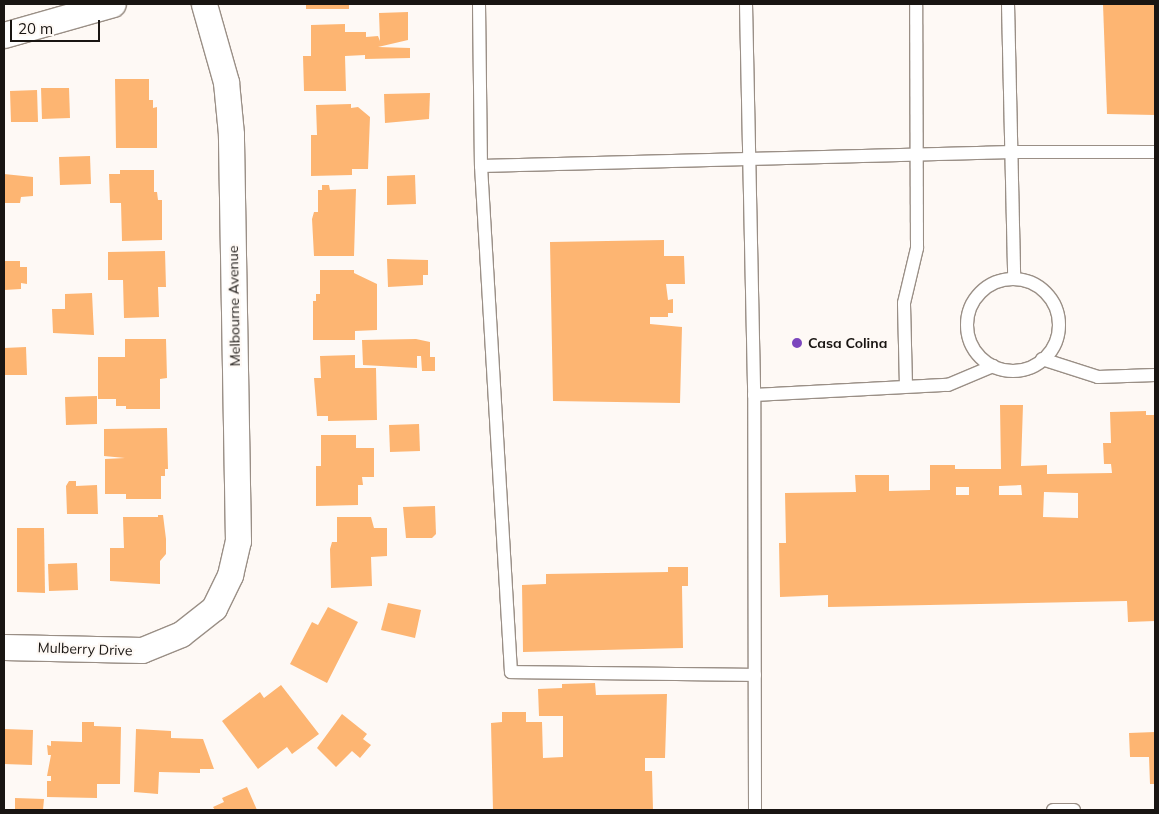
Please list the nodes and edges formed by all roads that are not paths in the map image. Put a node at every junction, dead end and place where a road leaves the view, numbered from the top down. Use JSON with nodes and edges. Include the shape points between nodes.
{"nodes":[{"id":1,"x":113,"y":4,"type":"edge"},
{"id":2,"x":204,"y":4,"type":"edge"},
{"id":3,"x":479,"y":4,"type":"edge"},
{"id":4,"x":746,"y":4,"type":"edge"},
{"id":5,"x":916,"y":4,"type":"edge"},
{"id":6,"x":1008,"y":4,"type":"edge"},
{"id":7,"x":4,"y":35,"type":"edge"},
{"id":8,"x":1014,"y":152,"type":"junction"},
{"id":9,"x":1155,"y":152,"type":"edge"},
{"id":10,"x":917,"y":156,"type":"junction"},
{"id":11,"x":749,"y":159,"type":"junction"},
{"id":12,"x":481,"y":166,"type":"junction"},
{"id":13,"x":1014,"y":278,"type":"junction"},
{"id":14,"x":1042,"y":359,"type":"junction"},
{"id":15,"x":993,"y":366,"type":"junction"},
{"id":16,"x":1155,"y":375,"type":"edge"},
{"id":17,"x":906,"y":386,"type":"junction"},
{"id":18,"x":754,"y":395,"type":"junction"},
{"id":19,"x":214,"y":608,"type":"joint"},
{"id":20,"x":4,"y":647,"type":"edge"},
{"id":21,"x":754,"y":675,"type":"junction"},
{"id":22,"x":754,"y":810,"type":"edge"},
{"id":23,"x":1053,"y":810,"type":"edge"},
{"id":24,"x":1074,"y":810,"type":"edge"}],
"edges":[{"from":1,"to":7,"type":"street"},
{"from":2,"to":19,"type":"street","name":"Melbourne Avenue","via":[[226,82],[231,134],[238,540],[230,575]]},
{"from":3,"to":12,"type":"lane"},
{"from":4,"to":11,"type":"lane"},
{"from":5,"to":10,"type":"lane"},
{"from":6,"to":8,"type":"lane"},
{"from":8,"to":9,"type":"lane"},
{"from":8,"to":10,"type":"lane"},
{"from":8,"to":13,"type":"lane"},
{"from":10,"to":11,"type":"lane"},
{"from":10,"to":17,"type":"lane","via":[[917,248],[904,303]]},
{"from":11,"to":12,"type":"lane"},
{"from":11,"to":18,"type":"lane"},
{"from":12,"to":21,"type":"lane","via":[[511,672]]},
{"from":13,"to":14,"type":"lane","via":[[1040,288],[1057,312],[1056,341]]},
{"from":13,"to":15,"type":"lane","via":[[984,289],[968,315],[971,345]]},
{"from":14,"to":15,"type":"lane","via":[[1023,370]]},
{"from":14,"to":16,"type":"lane","via":[[1098,377]]},
{"from":15,"to":17,"type":"lane","via":[[948,385]]},
{"from":17,"to":18,"type":"lane"},
{"from":18,"to":21,"type":"lane"},
{"from":19,"to":20,"type":"street","name":"Mulberry Drive","via":[[181,634],[142,650]]},
{"from":21,"to":22,"type":"lane"},
{"from":23,"to":24,"type":"lane"}]}
